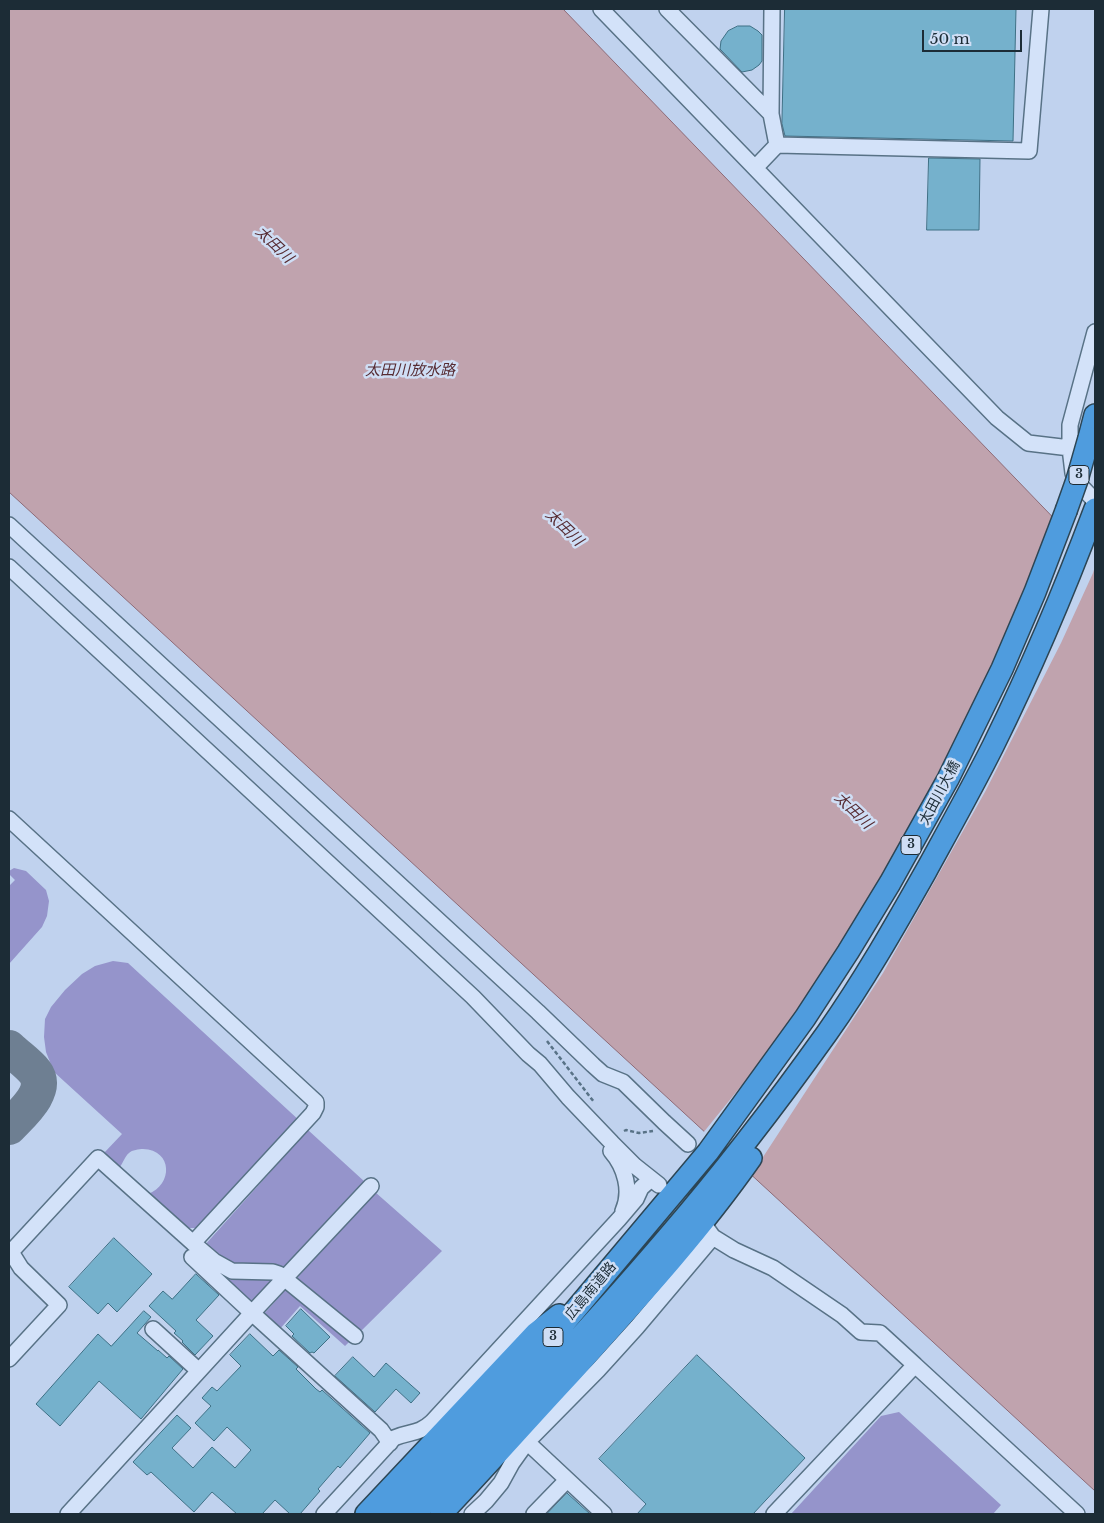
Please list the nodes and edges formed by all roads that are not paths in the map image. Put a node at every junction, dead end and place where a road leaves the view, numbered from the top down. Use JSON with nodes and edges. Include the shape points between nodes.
{"nodes":[{"id":1,"x":601,"y":9,"type":"edge"},
{"id":2,"x":667,"y":9,"type":"edge"},
{"id":3,"x":772,"y":9,"type":"edge"},
{"id":4,"x":1041,"y":9,"type":"edge"},
{"id":5,"x":771,"y":114,"type":"junction"},
{"id":6,"x":777,"y":145,"type":"junction"},
{"id":7,"x":755,"y":168,"type":"junction"},
{"id":8,"x":1095,"y":332,"type":"edge"},
{"id":9,"x":1095,"y":415,"type":"edge"},
{"id":10,"x":1092,"y":447,"type":"edge"},
{"id":11,"x":1070,"y":448,"type":"junction"},
{"id":12,"x":1095,"y":501,"type":"edge"},
{"id":13,"x":1095,"y":509,"type":"edge"},
{"id":14,"x":9,"y":525,"type":"edge"},
{"id":15,"x":9,"y":567,"type":"edge"},
{"id":16,"x":9,"y":819,"type":"edge"},
{"id":17,"x":828,"y":1031,"type":"joint"},
{"id":18,"x":528,"y":1054,"type":"junction"},
{"id":19,"x":688,"y":1144,"type":"dead end"},
{"id":20,"x":708,"y":1152,"type":"joint"},
{"id":21,"x":731,"y":1173,"type":"junction"},
{"id":22,"x":371,"y":1186,"type":"dead end"},
{"id":23,"x":619,"y":1219,"type":"junction"},
{"id":24,"x":193,"y":1250,"type":"junction"},
{"id":25,"x":10,"y":1251,"type":"edge"},
{"id":26,"x":285,"y":1277,"type":"junction"},
{"id":27,"x":595,"y":1286,"type":"junction"},
{"id":28,"x":252,"y":1313,"type":"junction"},
{"id":29,"x":153,"y":1328,"type":"dead end"},
{"id":30,"x":356,"y":1336,"type":"dead end"},
{"id":31,"x":9,"y":1359,"type":"edge"},
{"id":32,"x":915,"y":1365,"type":"junction"},
{"id":33,"x":199,"y":1371,"type":"junction"},
{"id":34,"x":527,"y":1442,"type":"junction"},
{"id":35,"x":390,"y":1443,"type":"junction"},
{"id":36,"x":567,"y":1480,"type":"junction"},
{"id":37,"x":68,"y":1514,"type":"edge"},
{"id":38,"x":324,"y":1514,"type":"edge"},
{"id":39,"x":366,"y":1514,"type":"edge"},
{"id":40,"x":390,"y":1514,"type":"edge"},
{"id":41,"x":415,"y":1514,"type":"edge"},
{"id":42,"x":441,"y":1514,"type":"edge"},
{"id":43,"x":472,"y":1514,"type":"edge"},
{"id":44,"x":534,"y":1514,"type":"edge"},
{"id":45,"x":604,"y":1514,"type":"edge"},
{"id":46,"x":774,"y":1514,"type":"edge"},
{"id":47,"x":1077,"y":1514,"type":"edge"}],
"edges":[{"from":1,"to":7,"type":"street"},
{"from":2,"to":5,"type":"street"},
{"from":3,"to":5,"type":"street"},
{"from":4,"to":6,"type":"street","via":[[1029,151]]},
{"from":5,"to":6,"type":"street"},
{"from":6,"to":7,"type":"street"},
{"from":7,"to":11,"type":"street","via":[[997,418],[1028,443]]},
{"from":8,"to":11,"type":"street","via":[[1070,425]]},
{"from":9,"to":10,"type":"highway","number":"3"},
{"from":10,"to":11,"type":"street"},
{"from":10,"to":20,"type":"highway","name":"太田川大橋","number":"3","bridge":true,"via":[[1002,669],[948,779],[848,952],[805,1018]]},
{"from":11,"to":12,"type":"street","via":[[1077,482]]},
{"from":13,"to":17,"type":"highway","name":"太田川大橋","number":"3","via":[[1032,662],[966,799],[909,901]]},
{"from":14,"to":19,"type":"street","via":[[593,1065],[603,1074],[623,1082]]},
{"from":15,"to":18,"type":"street","via":[[474,997]]},
{"from":16,"to":24,"type":"street","via":[[316,1102],[314,1113]]},
{"from":17,"to":21,"type":"highway","name":"広島南道路","number":"3","via":[[785,1108]]},
{"from":18,"to":23,"type":"street","via":[[534,1067],[584,1128],[618,1160],[627,1192]]},
{"from":18,"to":23,"type":"street","via":[[655,1182],[641,1188]]},
{"from":20,"to":27,"type":"highway","name":"広島南道路","number":"3"},
{"from":21,"to":41,"type":"highway","name":"広島南道路","number":"3","via":[[669,1236]]},
{"from":21,"to":42,"type":"highway","via":[[661,1272]]},
{"from":22,"to":26,"type":"street"},
{"from":23,"to":35,"type":"street","via":[[425,1429],[394,1438]]},
{"from":24,"to":25,"type":"street","via":[[98,1158]]},
{"from":24,"to":26,"type":"street","via":[[232,1271],[273,1272]]},
{"from":24,"to":28,"type":"street"},
{"from":25,"to":31,"type":"street","via":[[21,1268],[59,1305]]},
{"from":26,"to":28,"type":"street"},
{"from":26,"to":30,"type":"street"},
{"from":27,"to":39,"type":"highway","via":[[536,1334]]},
{"from":27,"to":40,"type":"highway","name":"広島南道路","number":"3","via":[[545,1346]]},
{"from":28,"to":33,"type":"street"},
{"from":28,"to":35,"type":"street","via":[[381,1430]]},
{"from":29,"to":33,"type":"street"},
{"from":32,"to":34,"type":"street","via":[[880,1333],[861,1332],[842,1315],[773,1268],[734,1250],[711,1234],[637,1327]]},
{"from":32,"to":46,"type":"street"},
{"from":32,"to":47,"type":"street"},
{"from":33,"to":37,"type":"street"},
{"from":34,"to":36,"type":"street"},
{"from":34,"to":43,"type":"street","via":[[501,1483]]},
{"from":35,"to":38,"type":"street"},
{"from":36,"to":44,"type":"street"},
{"from":36,"to":45,"type":"street"}]}
